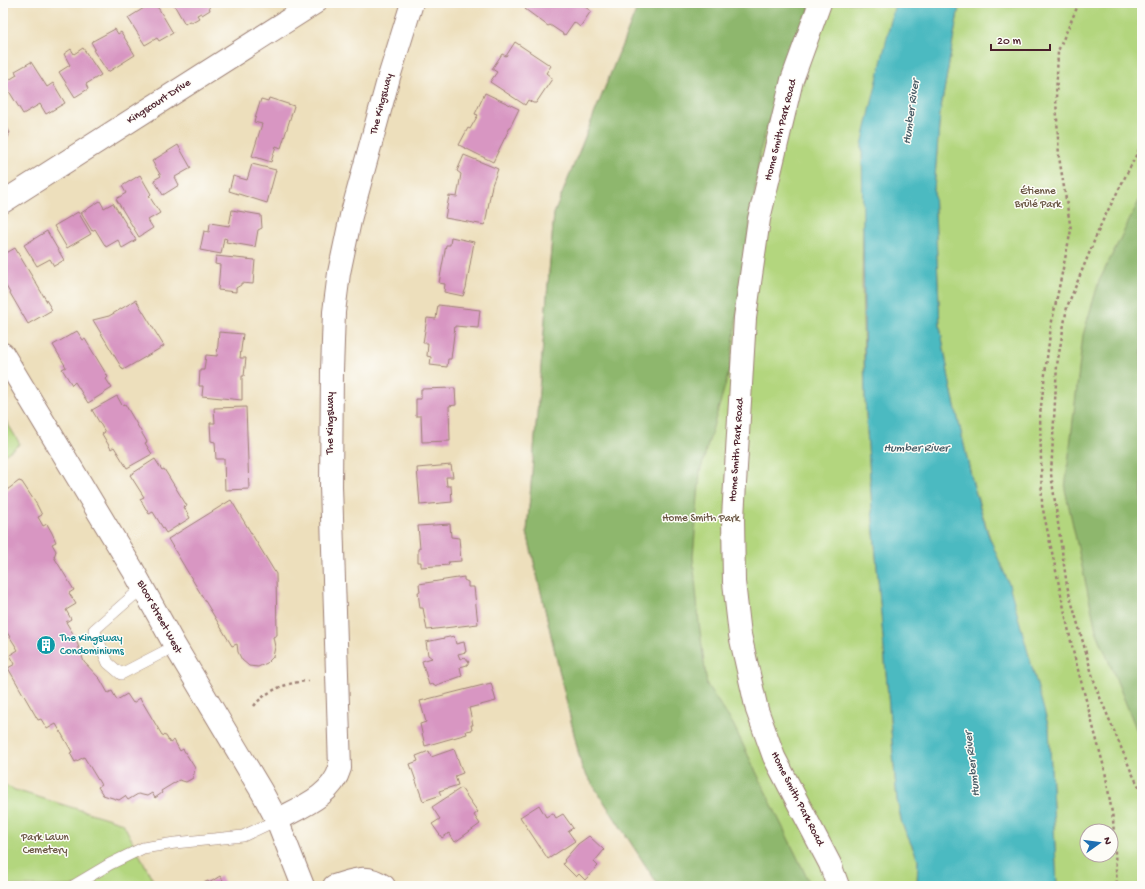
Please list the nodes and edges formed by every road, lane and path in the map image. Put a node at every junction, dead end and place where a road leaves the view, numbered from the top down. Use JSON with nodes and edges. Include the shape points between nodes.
{"nodes":[{"id":1,"x":315,"y":3,"type":"edge"},
{"id":2,"x":412,"y":3,"type":"edge"},
{"id":3,"x":820,"y":3,"type":"edge"},
{"id":4,"x":1079,"y":3,"type":"edge"},
{"id":5,"x":1142,"y":144,"type":"edge"},
{"id":6,"x":3,"y":202,"type":"edge"},
{"id":7,"x":3,"y":354,"type":"edge"},
{"id":8,"x":143,"y":586,"type":"junction"},
{"id":9,"x":175,"y":646,"type":"junction"},
{"id":10,"x":308,"y":681,"type":"dead end"},
{"id":11,"x":254,"y":706,"type":"dead end"},
{"id":12,"x":1142,"y":793,"type":"edge"},
{"id":13,"x":277,"y":820,"type":"junction"},
{"id":14,"x":73,"y":886,"type":"edge"},
{"id":15,"x":303,"y":886,"type":"edge"},
{"id":16,"x":334,"y":886,"type":"edge"},
{"id":17,"x":384,"y":886,"type":"edge"},
{"id":18,"x":838,"y":886,"type":"edge"},
{"id":19,"x":1117,"y":886,"type":"edge"}],
"edges":[{"from":1,"to":6,"type":"street","name":"Kingscourt Drive"},
{"from":2,"to":13,"type":"street","name":"The Kingsway","via":[[389,76],[351,216],[334,312],[331,486],[340,768],[337,777],[321,795]]},
{"from":3,"to":18,"type":"street","name":"Home Smith Park Road","via":[[792,80],[759,219],[745,318],[733,517],[734,582],[740,635],[757,710],[774,757],[830,864]]},
{"from":4,"to":19,"type":"path","via":[[1058,51],[1056,99],[1059,150],[1071,230],[1051,326],[1040,414],[1042,505],[1073,651],[1105,771],[1113,819]]},
{"from":5,"to":12,"type":"path","via":[[1102,222],[1067,307],[1057,365],[1051,474],[1067,586],[1096,688]]},
{"from":7,"to":8,"type":"street","name":"Bloor Street West"},
{"from":8,"to":9,"type":"street","name":"Bloor Street West"},
{"from":8,"to":9,"type":"lane","via":[[94,630],[108,663],[121,674]]},
{"from":9,"to":13,"type":"street","name":"Bloor Street West"},
{"from":10,"to":11,"type":"path","via":[[295,682],[267,694]]},
{"from":13,"to":14,"type":"lane","via":[[243,836],[143,848]]},
{"from":13,"to":15,"type":"street","name":"Bloor Street West"},
{"from":16,"to":17,"type":"street","via":[[366,878]]}]}
